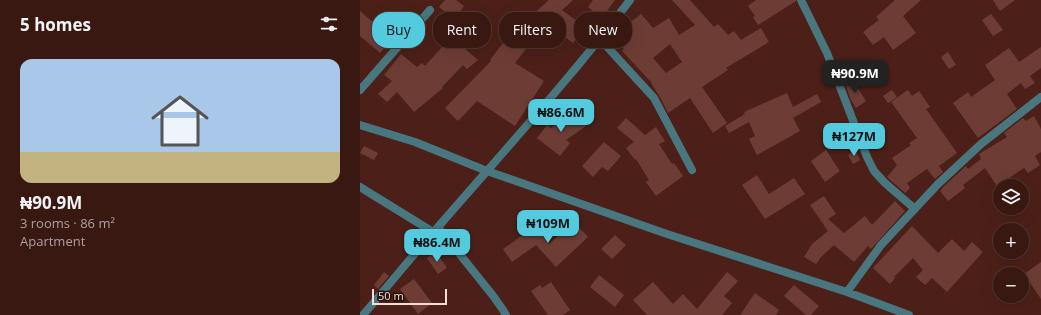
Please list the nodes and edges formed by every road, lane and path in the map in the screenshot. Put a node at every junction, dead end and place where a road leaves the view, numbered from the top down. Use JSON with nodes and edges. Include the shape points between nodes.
{"nodes":[{"id":1,"x":630,"y":0,"type":"edge"},
{"id":2,"x":801,"y":0,"type":"edge"},
{"id":3,"x":430,"y":10,"type":"dead end"},
{"id":4,"x":621,"y":12,"type":"edge"},
{"id":5,"x":592,"y":48,"type":"edge"},
{"id":6,"x":608,"y":48,"type":"edge"},
{"id":7,"x":360,"y":90,"type":"edge"},
{"id":8,"x":1041,"y":97,"type":"edge"},
{"id":9,"x":360,"y":125,"type":"edge"},
{"id":10,"x":692,"y":170,"type":"dead end"},
{"id":11,"x":487,"y":171,"type":"junction"},
{"id":12,"x":360,"y":186,"type":"edge"},
{"id":13,"x":915,"y":208,"type":"junction"},
{"id":14,"x":435,"y":229,"type":"junction"},
{"id":15,"x":848,"y":292,"type":"junction"},
{"id":16,"x":363,"y":315,"type":"edge"},
{"id":17,"x":506,"y":315,"type":"edge"},
{"id":18,"x":909,"y":315,"type":"edge"}],
"edges":[{"from":1,"to":4,"type":"street"},
{"from":2,"to":13,"type":"street","via":[[827,54],[874,171]]},
{"from":3,"to":7,"type":"street"},
{"from":5,"to":11,"type":"street"},
{"from":6,"to":10,"type":"street","via":[[654,98]]},
{"from":8,"to":13,"type":"street","via":[[981,144]]},
{"from":9,"to":11,"type":"street","via":[[415,142]]},
{"from":11,"to":14,"type":"street"},
{"from":11,"to":15,"type":"street","via":[[667,234]]},
{"from":12,"to":14,"type":"street"},
{"from":13,"to":15,"type":"street","via":[[880,245]]},
{"from":14,"to":16,"type":"street"},
{"from":14,"to":17,"type":"street","via":[[494,297]]},
{"from":15,"to":18,"type":"street"}]}
